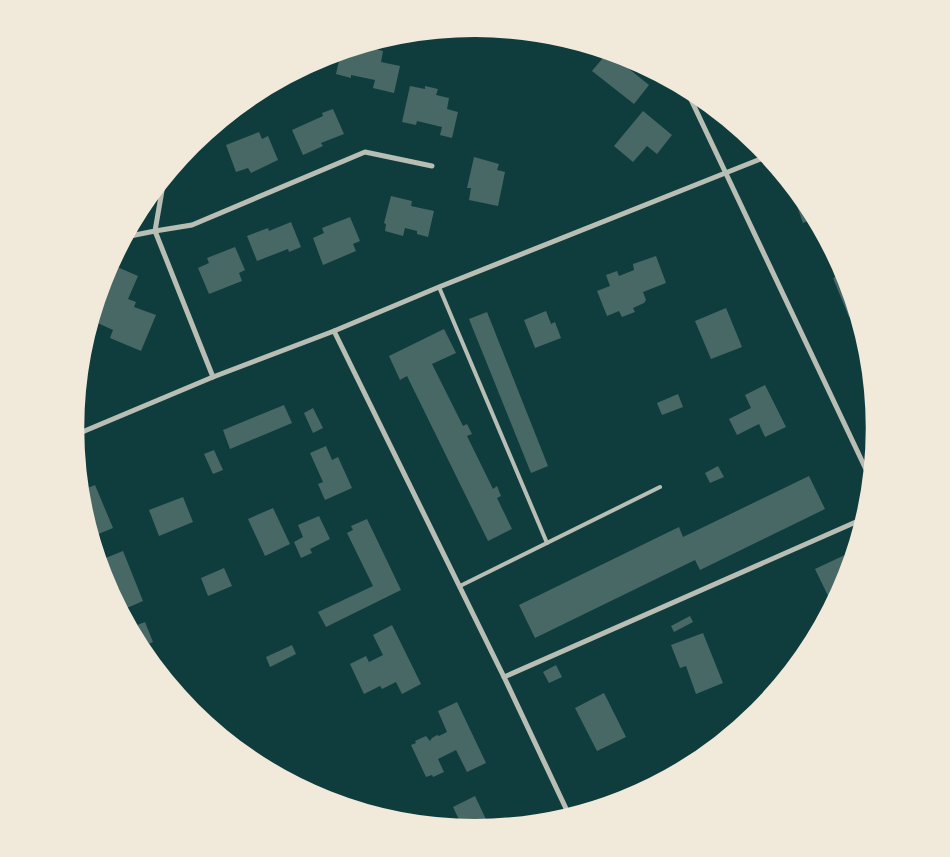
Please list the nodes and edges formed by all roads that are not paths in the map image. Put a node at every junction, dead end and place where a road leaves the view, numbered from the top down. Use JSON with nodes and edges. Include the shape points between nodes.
{"nodes":[{"id":1,"x":692,"y":101,"type":"edge"},
{"id":2,"x":760,"y":159,"type":"edge"},
{"id":3,"x":432,"y":166,"type":"dead end"},
{"id":4,"x":726,"y":174,"type":"junction"},
{"id":5,"x":161,"y":194,"type":"edge"},
{"id":6,"x":155,"y":231,"type":"junction"},
{"id":7,"x":133,"y":235,"type":"edge"},
{"id":8,"x":439,"y":287,"type":"junction"},
{"id":9,"x":334,"y":331,"type":"junction"},
{"id":10,"x":213,"y":378,"type":"junction"},
{"id":11,"x":83,"y":432,"type":"edge"},
{"id":12,"x":865,"y":467,"type":"edge"},
{"id":13,"x":660,"y":486,"type":"dead end"},
{"id":14,"x":856,"y":522,"type":"edge"},
{"id":15,"x":547,"y":543,"type":"junction"},
{"id":16,"x":460,"y":586,"type":"junction"},
{"id":17,"x":504,"y":676,"type":"junction"},
{"id":18,"x":566,"y":810,"type":"edge"}],
"edges":[{"from":1,"to":4,"type":"street"},
{"from":2,"to":4,"type":"street"},
{"from":3,"to":6,"type":"street","via":[[365,152],[192,224]]},
{"from":4,"to":8,"type":"street"},
{"from":4,"to":12,"type":"street"},
{"from":5,"to":6,"type":"street"},
{"from":6,"to":7,"type":"street"},
{"from":6,"to":10,"type":"street"},
{"from":8,"to":9,"type":"street"},
{"from":8,"to":15,"type":"lane"},
{"from":9,"to":10,"type":"street"},
{"from":9,"to":16,"type":"street"},
{"from":10,"to":11,"type":"street"},
{"from":13,"to":15,"type":"lane"},
{"from":14,"to":17,"type":"street"},
{"from":15,"to":16,"type":"lane"},
{"from":16,"to":17,"type":"street"},
{"from":17,"to":18,"type":"street"}]}
